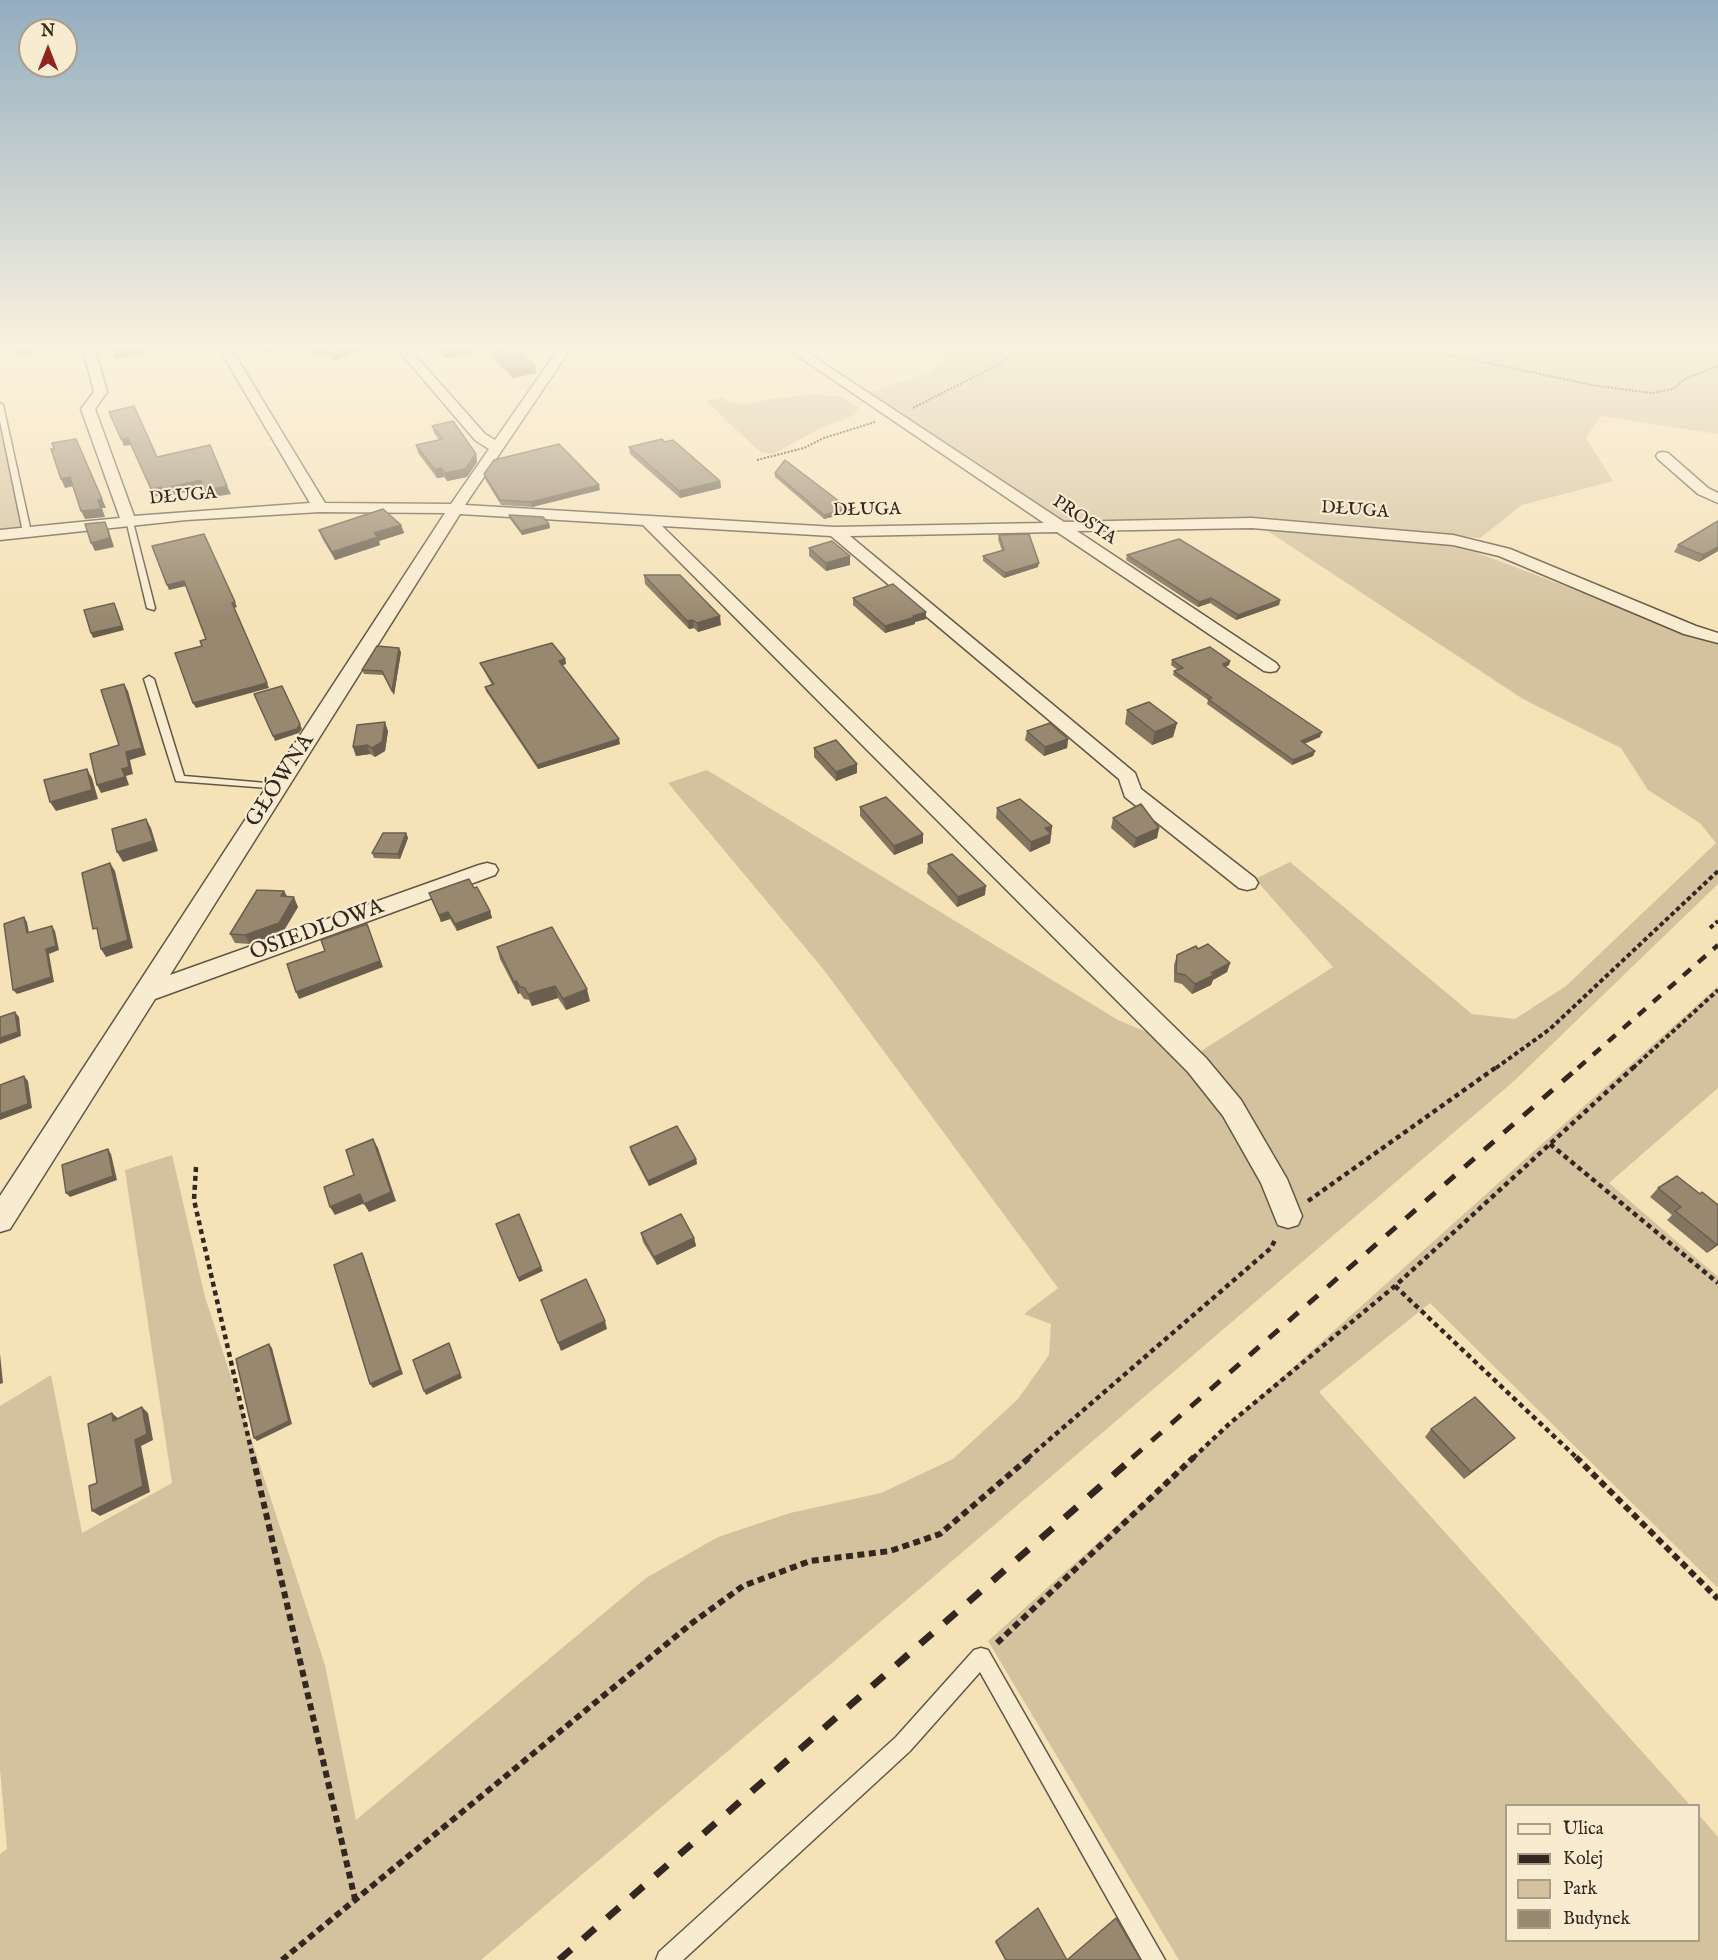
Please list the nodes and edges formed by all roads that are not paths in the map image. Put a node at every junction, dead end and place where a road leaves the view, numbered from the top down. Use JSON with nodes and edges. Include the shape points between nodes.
{"nodes":[{"id":1,"x":7,"y":436,"type":"edge"},
{"id":2,"x":98,"y":436,"type":"edge"},
{"id":3,"x":278,"y":436,"type":"edge"},
{"id":4,"x":480,"y":436,"type":"edge"},
{"id":5,"x":503,"y":436,"type":"edge"},
{"id":6,"x":923,"y":436,"type":"edge"},
{"id":7,"x":496,"y":447,"type":"junction"},
{"id":8,"x":1664,"y":456,"type":"dead end"},
{"id":9,"x":1718,"y":499,"type":"edge"},
{"id":10,"x":320,"y":507,"type":"junction"},
{"id":11,"x":455,"y":509,"type":"junction"},
{"id":12,"x":647,"y":520,"type":"junction"},
{"id":13,"x":129,"y":522,"type":"junction"},
{"id":14,"x":1057,"y":527,"type":"junction"},
{"id":15,"x":27,"y":532,"type":"junction"},
{"id":16,"x":835,"y":532,"type":"junction"},
{"id":17,"x":0,"y":535,"type":"edge"},
{"id":18,"x":151,"y":608,"type":"dead end"},
{"id":19,"x":1718,"y":638,"type":"edge"},
{"id":20,"x":1270,"y":667,"type":"dead end"},
{"id":21,"x":149,"y":679,"type":"dead end"},
{"id":22,"x":278,"y":787,"type":"junction"},
{"id":23,"x":487,"y":870,"type":"dead end"},
{"id":24,"x":1247,"y":883,"type":"dead end"},
{"id":25,"x":147,"y":992,"type":"junction"},
{"id":26,"x":1288,"y":1216,"type":"road end"},
{"id":27,"x":1,"y":1217,"type":"edge"},
{"id":28,"x":668,"y":1960,"type":"edge"},
{"id":29,"x":1154,"y":1960,"type":"edge"}],
"edges":[{"from":1,"to":15,"type":"lane"},
{"from":2,"to":13,"type":"street"},
{"from":3,"to":10,"type":"street"},
{"from":4,"to":7,"type":"street"},
{"from":5,"to":7,"type":"street","name":"GŁÓWNA"},
{"from":6,"to":14,"type":"street","name":"PROSTA"},
{"from":7,"to":11,"type":"street","name":"GŁÓWNA"},
{"from":8,"to":9,"type":"street","via":[[1703,491]]},
{"from":10,"to":11,"type":"street","name":"DŁUGA"},
{"from":10,"to":13,"type":"street","name":"DŁUGA"},
{"from":11,"to":12,"type":"street","name":"DŁUGA"},
{"from":11,"to":22,"type":"street","name":"GŁÓWNA"},
{"from":12,"to":16,"type":"street","name":"DŁUGA"},
{"from":12,"to":26,"type":"street","via":[[1197,1065],[1238,1118],[1273,1179]]},
{"from":13,"to":15,"type":"street","name":"DŁUGA"},
{"from":13,"to":18,"type":"lane"},
{"from":14,"to":16,"type":"street","name":"DŁUGA"},
{"from":14,"to":19,"type":"street","name":"DŁUGA","via":[[1252,523],[1453,540],[1504,552],[1690,630]]},
{"from":14,"to":20,"type":"street","name":"PROSTA"},
{"from":15,"to":17,"type":"street","name":"DŁUGA"},
{"from":16,"to":24,"type":"street","via":[[1128,777],[1132,792]]},
{"from":21,"to":22,"type":"lane","via":[[180,779]]},
{"from":22,"to":25,"type":"street","name":"GŁÓWNA"},
{"from":23,"to":25,"type":"street","name":"OSIEDLOWA"},
{"from":25,"to":27,"type":"street","name":"GŁÓWNA"},
{"from":28,"to":29,"type":"lane","via":[[903,1744],[981,1658]]}]}
